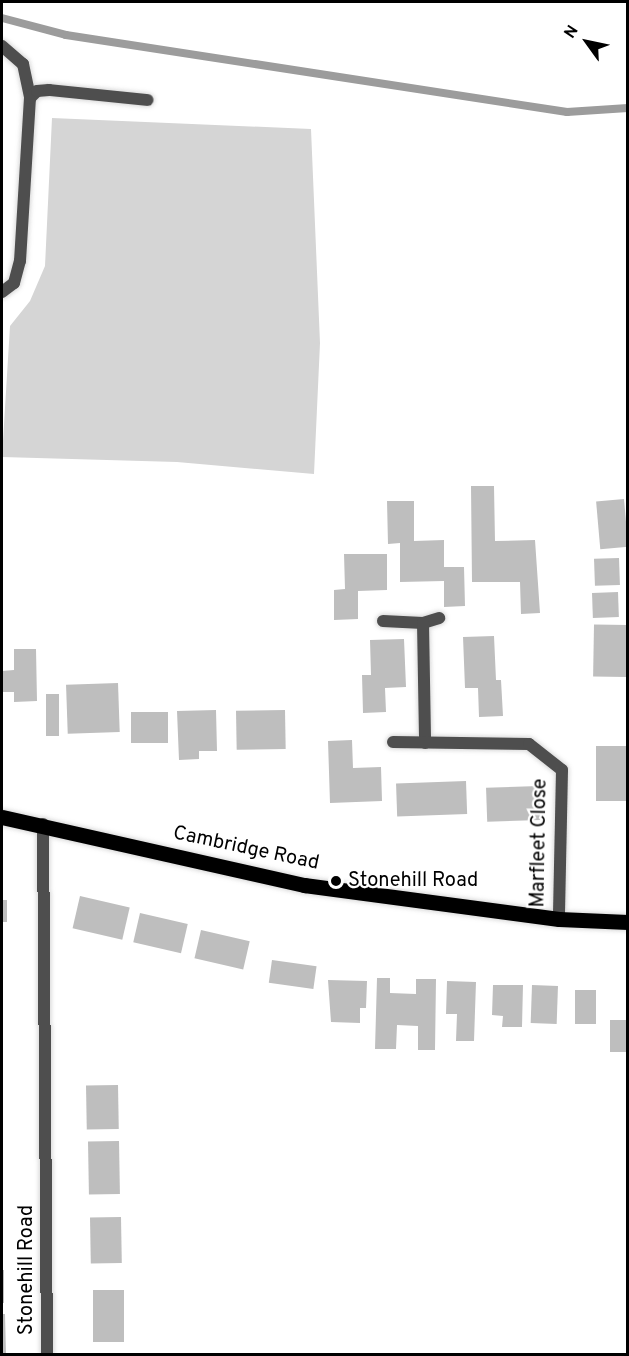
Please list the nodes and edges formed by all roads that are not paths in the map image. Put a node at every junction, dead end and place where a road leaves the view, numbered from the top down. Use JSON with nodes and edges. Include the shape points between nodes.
{"nodes":[{"id":1,"x":2,"y":46,"type":"edge"},
{"id":2,"x":30,"y":98,"type":"junction"},
{"id":3,"x":147,"y":100,"type":"dead end"},
{"id":4,"x":2,"y":292,"type":"edge"},
{"id":5,"x":439,"y":618,"type":"dead end"},
{"id":6,"x":383,"y":621,"type":"dead end"},
{"id":7,"x":423,"y":622,"type":"junction"},
{"id":8,"x":393,"y":742,"type":"dead end"},
{"id":9,"x":425,"y":743,"type":"junction"},
{"id":10,"x":2,"y":817,"type":"edge"},
{"id":11,"x":43,"y":824,"type":"junction"},
{"id":12,"x":559,"y":919,"type":"junction"},
{"id":13,"x":627,"y":922,"type":"edge"},
{"id":14,"x":47,"y":1354,"type":"edge"}],
"edges":[{"from":1,"to":2,"type":"street","via":[[23,64]]},
{"from":2,"to":3,"type":"street","via":[[37,91],[49,90]]},
{"from":2,"to":4,"type":"street","via":[[20,261],[14,283]]},
{"from":5,"to":7,"type":"street"},
{"from":6,"to":7,"type":"street"},
{"from":7,"to":9,"type":"street"},
{"from":8,"to":9,"type":"street","name":"Marfleet Close"},
{"from":9,"to":12,"type":"street","name":"Marfleet Close","via":[[529,744],[562,770]]},
{"from":10,"to":11,"type":"main road","name":"Cambridge Road"},
{"from":11,"to":12,"type":"main road","name":"Cambridge Road","via":[[304,885]]},
{"from":11,"to":14,"type":"street","name":"Stonehill Road"},
{"from":12,"to":13,"type":"main road","name":"Cambridge Road"}]}
